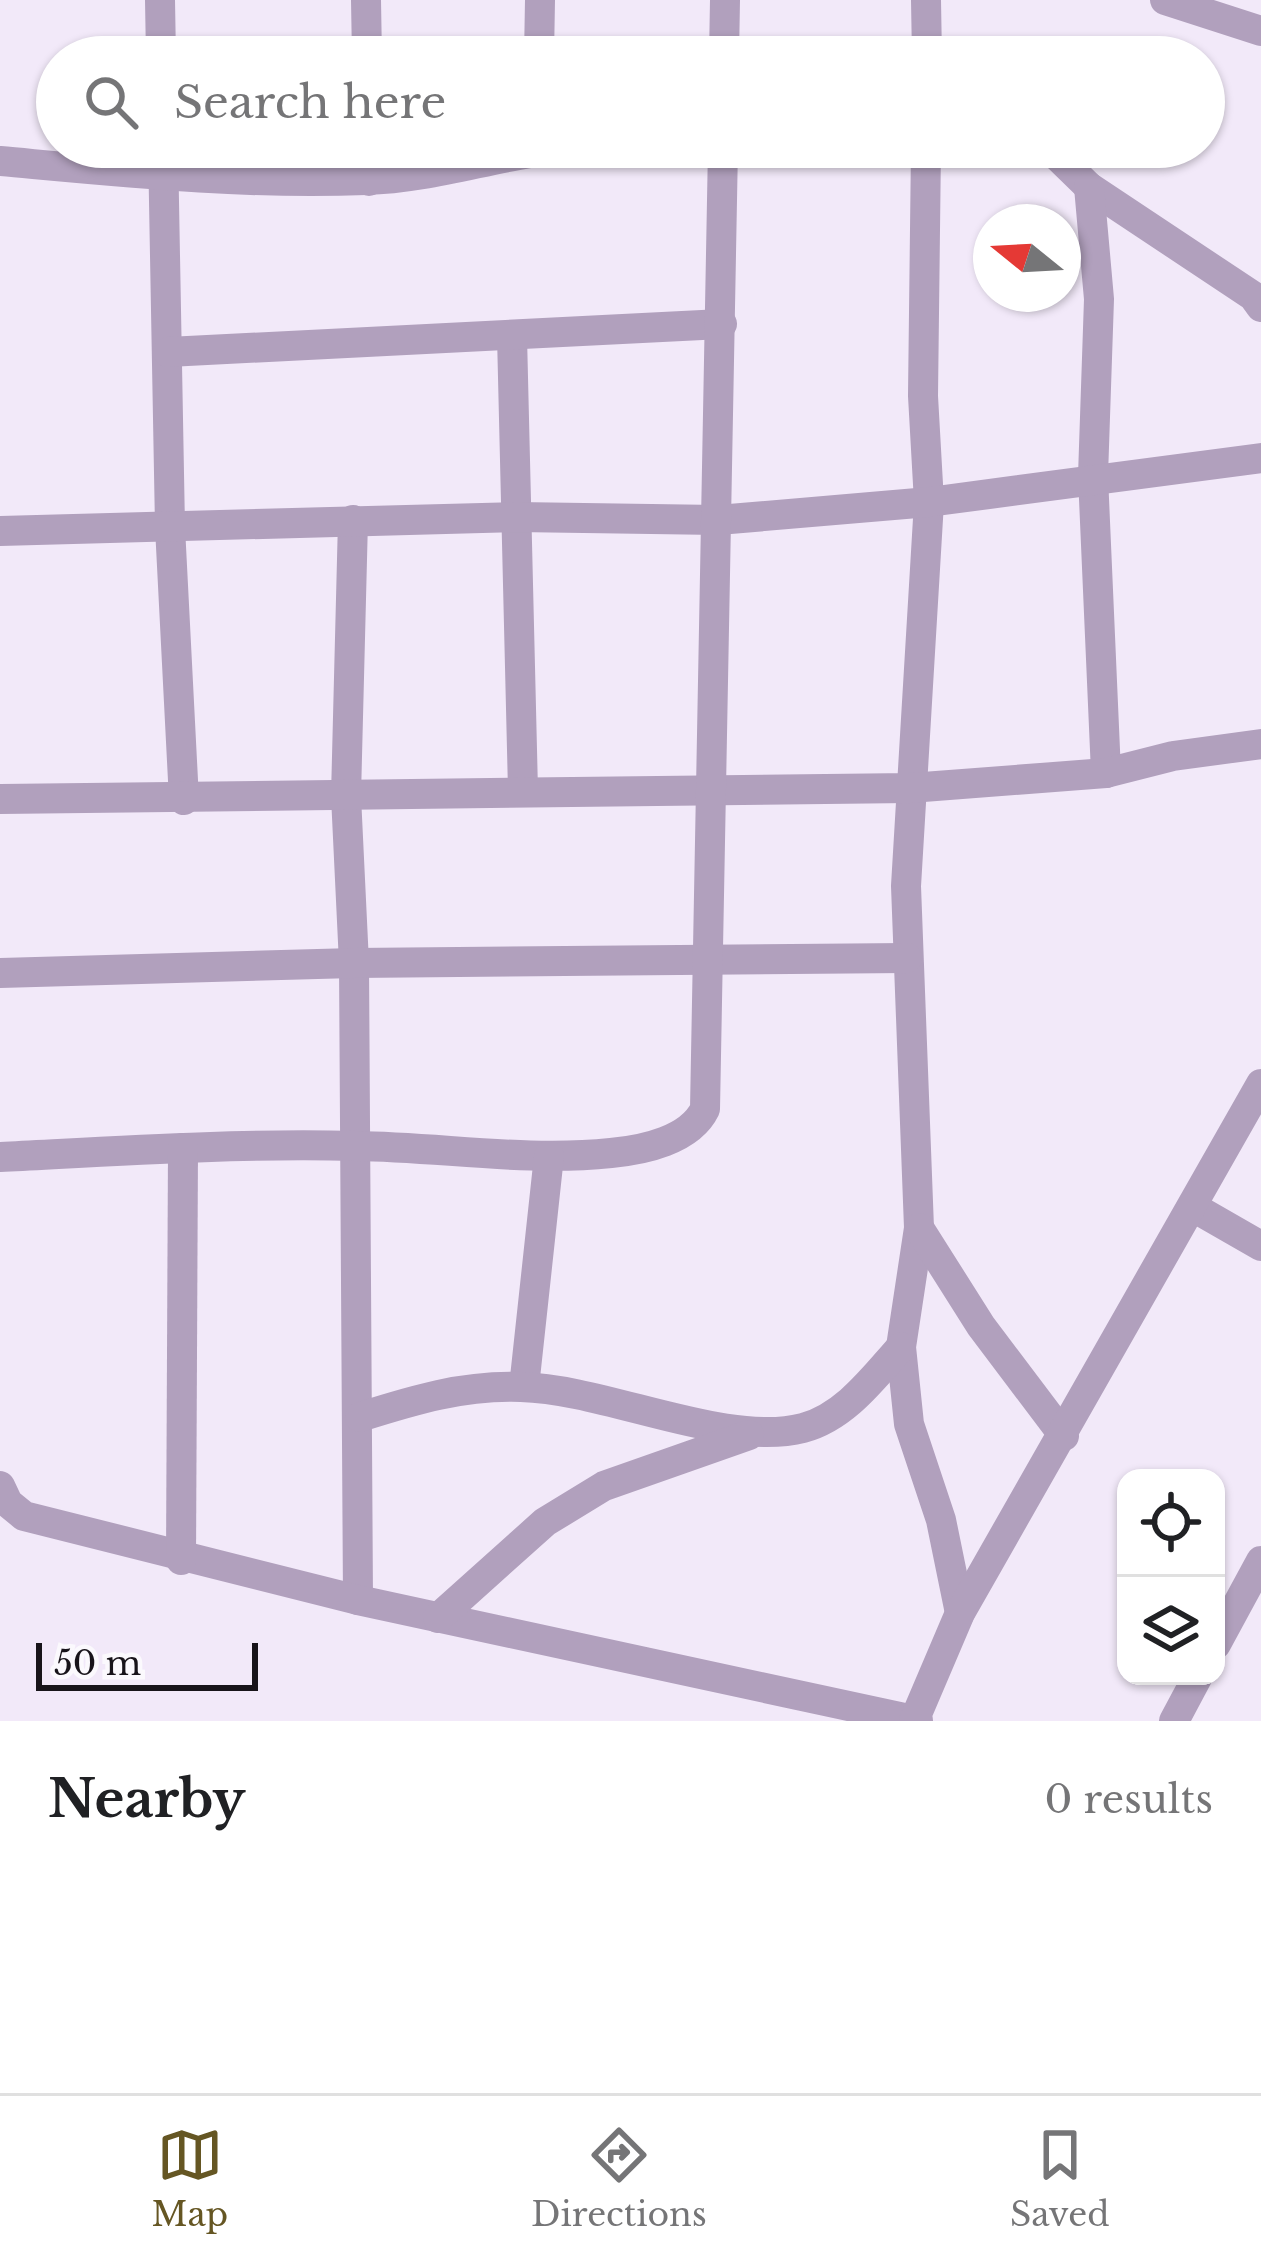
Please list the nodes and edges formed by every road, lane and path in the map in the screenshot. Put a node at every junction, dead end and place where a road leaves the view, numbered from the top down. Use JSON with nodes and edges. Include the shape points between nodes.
{"nodes":[{"id":1,"x":160,"y":0,"type":"edge"},
{"id":2,"x":366,"y":0,"type":"edge"},
{"id":3,"x":540,"y":0,"type":"edge"},
{"id":4,"x":725,"y":0,"type":"edge"},
{"id":5,"x":926,"y":0,"type":"edge"},
{"id":6,"x":1165,"y":0,"type":"edge"},
{"id":7,"x":1261,"y":31,"type":"edge"},
{"id":8,"x":161,"y":36,"type":"edge"},
{"id":9,"x":367,"y":36,"type":"edge"},
{"id":10,"x":539,"y":36,"type":"edge"},
{"id":11,"x":724,"y":36,"type":"edge"},
{"id":12,"x":926,"y":36,"type":"edge"},
{"id":13,"x":0,"y":161,"type":"edge"},
{"id":14,"x":36,"y":161,"type":"edge"},
{"id":15,"x":163,"y":168,"type":"edge"},
{"id":16,"x":235,"y":168,"type":"edge"},
{"id":17,"x":369,"y":168,"type":"edge"},
{"id":18,"x":436,"y":168,"type":"edge"},
{"id":19,"x":723,"y":168,"type":"edge"},
{"id":20,"x":926,"y":168,"type":"edge"},
{"id":21,"x":1070,"y":168,"type":"edge"},
{"id":22,"x":369,"y":181,"type":"junction"},
{"id":23,"x":1089,"y":187,"type":"junction"},
{"id":24,"x":1261,"y":307,"type":"edge"},
{"id":25,"x":722,"y":324,"type":"junction"},
{"id":26,"x":512,"y":336,"type":"junction"},
{"id":27,"x":167,"y":352,"type":"junction"},
{"id":28,"x":1261,"y":458,"type":"edge"},
{"id":29,"x":1093,"y":476,"type":"junction"},
{"id":30,"x":929,"y":502,"type":"junction"},
{"id":31,"x":517,"y":517,"type":"junction"},
{"id":32,"x":353,"y":520,"type":"junction"},
{"id":33,"x":718,"y":520,"type":"junction"},
{"id":34,"x":170,"y":527,"type":"junction"},
{"id":35,"x":0,"y":530,"type":"edge"},
{"id":36,"x":1261,"y":744,"type":"edge"},
{"id":37,"x":1106,"y":773,"type":"junction"},
{"id":38,"x":910,"y":788,"type":"junction"},
{"id":39,"x":523,"y":791,"type":"junction"},
{"id":40,"x":708,"y":794,"type":"junction"},
{"id":41,"x":346,"y":796,"type":"junction"},
{"id":42,"x":0,"y":800,"type":"edge"},
{"id":43,"x":184,"y":800,"type":"junction"},
{"id":44,"x":907,"y":958,"type":"junction"},
{"id":45,"x":708,"y":961,"type":"junction"},
{"id":46,"x":353,"y":963,"type":"junction"},
{"id":47,"x":0,"y":973,"type":"edge"},
{"id":48,"x":1261,"y":1084,"type":"edge"},
{"id":49,"x":356,"y":1146,"type":"junction"},
{"id":50,"x":183,"y":1148,"type":"junction"},
{"id":51,"x":0,"y":1156,"type":"edge"},
{"id":52,"x":549,"y":1156,"type":"junction"},
{"id":53,"x":1193,"y":1207,"type":"junction"},
{"id":54,"x":919,"y":1228,"type":"junction"},
{"id":55,"x":1261,"y":1246,"type":"edge"},
{"id":56,"x":901,"y":1347,"type":"junction"},
{"id":57,"x":524,"y":1387,"type":"junction"},
{"id":58,"x":359,"y":1418,"type":"junction"},
{"id":59,"x":755,"y":1433,"type":"junction"},
{"id":60,"x":1064,"y":1436,"type":"junction"},
{"id":61,"x":0,"y":1486,"type":"edge"},
{"id":62,"x":181,"y":1560,"type":"junction"},
{"id":63,"x":1261,"y":1561,"type":"edge"},
{"id":64,"x":358,"y":1600,"type":"junction"},
{"id":65,"x":960,"y":1613,"type":"junction"},
{"id":66,"x":438,"y":1618,"type":"junction"},
{"id":67,"x":1225,"y":1627,"type":"edge"},
{"id":68,"x":1193,"y":1685,"type":"edge"},
{"id":69,"x":916,"y":1721,"type":"edge"},
{"id":70,"x":1174,"y":1721,"type":"edge"}],
"edges":[{"from":1,"to":8,"type":"street"},
{"from":2,"to":9,"type":"street"},
{"from":3,"to":10,"type":"street"},
{"from":4,"to":11,"type":"street"},
{"from":5,"to":12,"type":"street"},
{"from":6,"to":7,"type":"street"},
{"from":13,"to":14,"type":"street"},
{"from":15,"to":27,"type":"street"},
{"from":16,"to":22,"type":"street"},
{"from":17,"to":22,"type":"street"},
{"from":18,"to":22,"type":"street"},
{"from":19,"to":25,"type":"street"},
{"from":20,"to":30,"type":"street"},
{"from":21,"to":23,"type":"street"},
{"from":23,"to":24,"type":"street"},
{"from":23,"to":29,"type":"street","via":[[1099,299]]},
{"from":25,"to":26,"type":"street"},
{"from":25,"to":33,"type":"street"},
{"from":26,"to":27,"type":"street"},
{"from":26,"to":31,"type":"street"},
{"from":27,"to":34,"type":"street"},
{"from":28,"to":29,"type":"street"},
{"from":29,"to":30,"type":"street"},
{"from":29,"to":37,"type":"street"},
{"from":30,"to":33,"type":"street"},
{"from":30,"to":38,"type":"street"},
{"from":31,"to":32,"type":"street"},
{"from":31,"to":33,"type":"street"},
{"from":31,"to":39,"type":"street"},
{"from":32,"to":34,"type":"street"},
{"from":32,"to":41,"type":"street"},
{"from":33,"to":40,"type":"street"},
{"from":34,"to":35,"type":"street"},
{"from":34,"to":43,"type":"street"},
{"from":36,"to":37,"type":"street"},
{"from":37,"to":38,"type":"street"},
{"from":38,"to":40,"type":"street"},
{"from":38,"to":44,"type":"street"},
{"from":39,"to":40,"type":"street"},
{"from":39,"to":41,"type":"street"},
{"from":40,"to":45,"type":"street"},
{"from":41,"to":43,"type":"street"},
{"from":41,"to":46,"type":"street"},
{"from":42,"to":43,"type":"street"},
{"from":44,"to":45,"type":"street"},
{"from":44,"to":54,"type":"street"},
{"from":45,"to":46,"type":"street"},
{"from":45,"to":52,"type":"street","via":[[705,1109],[698,1124],[616,1153]]},
{"from":46,"to":47,"type":"street"},
{"from":46,"to":49,"type":"street"},
{"from":48,"to":53,"type":"street"},
{"from":49,"to":50,"type":"street"},
{"from":49,"to":52,"type":"street"},
{"from":49,"to":58,"type":"street"},
{"from":50,"to":51,"type":"street"},
{"from":50,"to":62,"type":"street"},
{"from":52,"to":57,"type":"street"},
{"from":53,"to":55,"type":"street"},
{"from":53,"to":60,"type":"street"},
{"from":54,"to":56,"type":"street"},
{"from":54,"to":60,"type":"street"},
{"from":56,"to":59,"type":"street","via":[[852,1401],[806,1428]]},
{"from":56,"to":65,"type":"street","via":[[909,1424]]},
{"from":57,"to":58,"type":"street","via":[[445,1390]]},
{"from":57,"to":59,"type":"street"},
{"from":58,"to":64,"type":"street"},
{"from":59,"to":66,"type":"street","via":[[604,1486],[545,1522]]},
{"from":60,"to":65,"type":"street"},
{"from":61,"to":62,"type":"street","via":[[24,1516]]},
{"from":62,"to":64,"type":"street"},
{"from":63,"to":67,"type":"street"},
{"from":64,"to":66,"type":"street"},
{"from":65,"to":69,"type":"street"},
{"from":66,"to":69,"type":"street"},
{"from":68,"to":70,"type":"street"}]}
